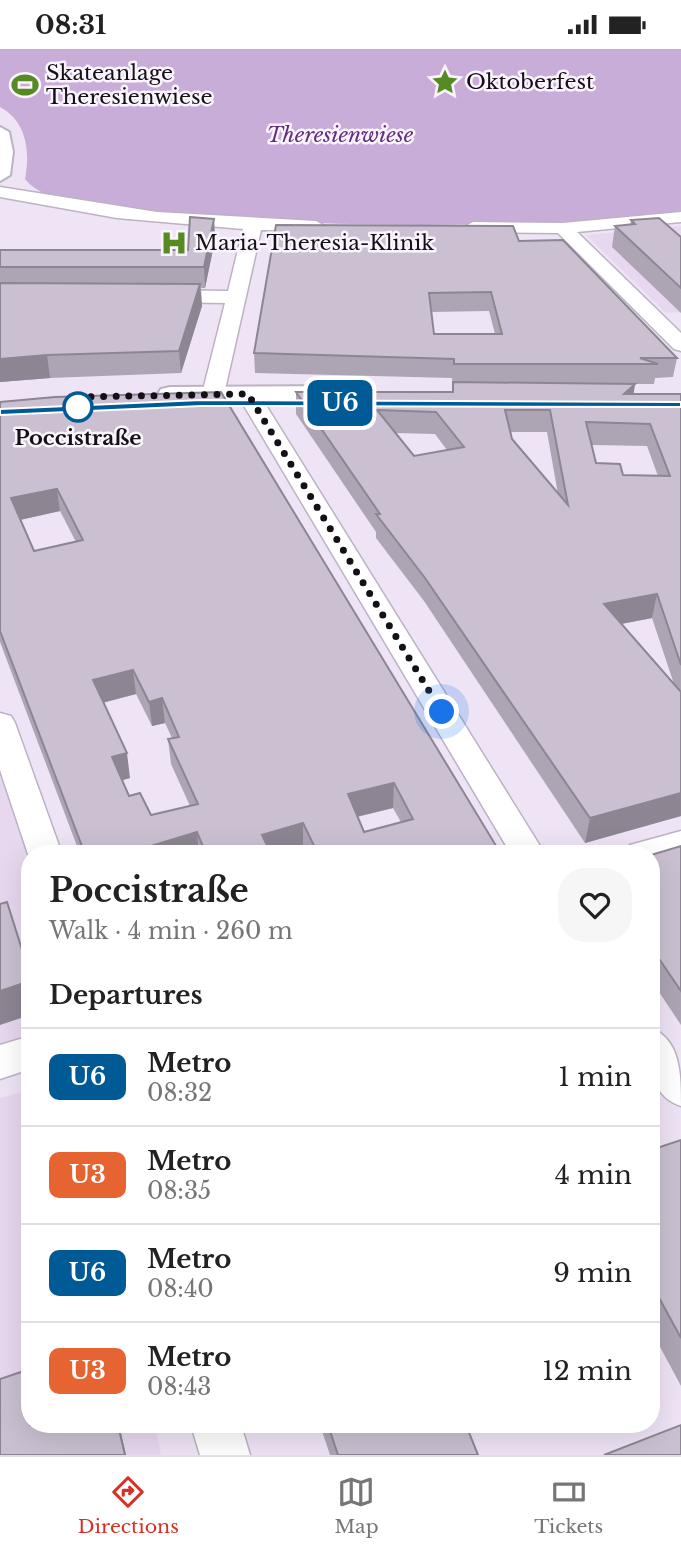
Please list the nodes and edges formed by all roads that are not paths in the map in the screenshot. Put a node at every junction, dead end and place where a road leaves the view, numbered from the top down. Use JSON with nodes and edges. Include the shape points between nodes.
{"nodes":[{"id":1,"x":0,"y":132,"type":"edge"},
{"id":2,"x":1,"y":173,"type":"edge"},
{"id":3,"x":681,"y":217,"type":"edge"},
{"id":4,"x":253,"y":226,"type":"junction"},
{"id":5,"x":337,"y":226,"type":"edge"},
{"id":6,"x":457,"y":227,"type":"edge"},
{"id":7,"x":563,"y":228,"type":"junction"},
{"id":8,"x":141,"y":296,"type":"edge"},
{"id":9,"x":234,"y":297,"type":"junction"},
{"id":10,"x":681,"y":345,"type":"edge"},
{"id":11,"x":213,"y":394,"type":"junction"},
{"id":12,"x":248,"y":394,"type":"junction"},
{"id":13,"x":377,"y":394,"type":"edge"},
{"id":14,"x":147,"y":395,"type":"edge"},
{"id":15,"x":0,"y":723,"type":"edge"},
{"id":16,"x":681,"y":843,"type":"edge"},
{"id":17,"x":42,"y":845,"type":"edge"},
{"id":18,"x":523,"y":845,"type":"edge"},
{"id":19,"x":660,"y":849,"type":"edge"},
{"id":20,"x":21,"y":1055,"type":"edge"},
{"id":21,"x":660,"y":1058,"type":"edge"},
{"id":22,"x":0,"y":1062,"type":"edge"},
{"id":23,"x":681,"y":1089,"type":"edge"},
{"id":24,"x":218,"y":1433,"type":"edge"},
{"id":25,"x":225,"y":1455,"type":"edge"}],
"edges":[{"from":1,"to":2,"type":"main road","via":[[5,152]]},
{"from":2,"to":4,"type":"street","via":[[47,201],[104,212]]},
{"from":3,"to":7,"type":"street"},
{"from":4,"to":5,"type":"street"},
{"from":4,"to":9,"type":"street"},
{"from":6,"to":7,"type":"street"},
{"from":7,"to":10,"type":"street"},
{"from":8,"to":9,"type":"street"},
{"from":9,"to":11,"type":"street"},
{"from":11,"to":12,"type":"main road"},
{"from":11,"to":14,"type":"main road"},
{"from":12,"to":13,"type":"main road"},
{"from":12,"to":18,"type":"street"},
{"from":15,"to":17,"type":"street"},
{"from":16,"to":19,"type":"street"},
{"from":20,"to":22,"type":"street"},
{"from":21,"to":23,"type":"street"},
{"from":24,"to":25,"type":"street"}]}
